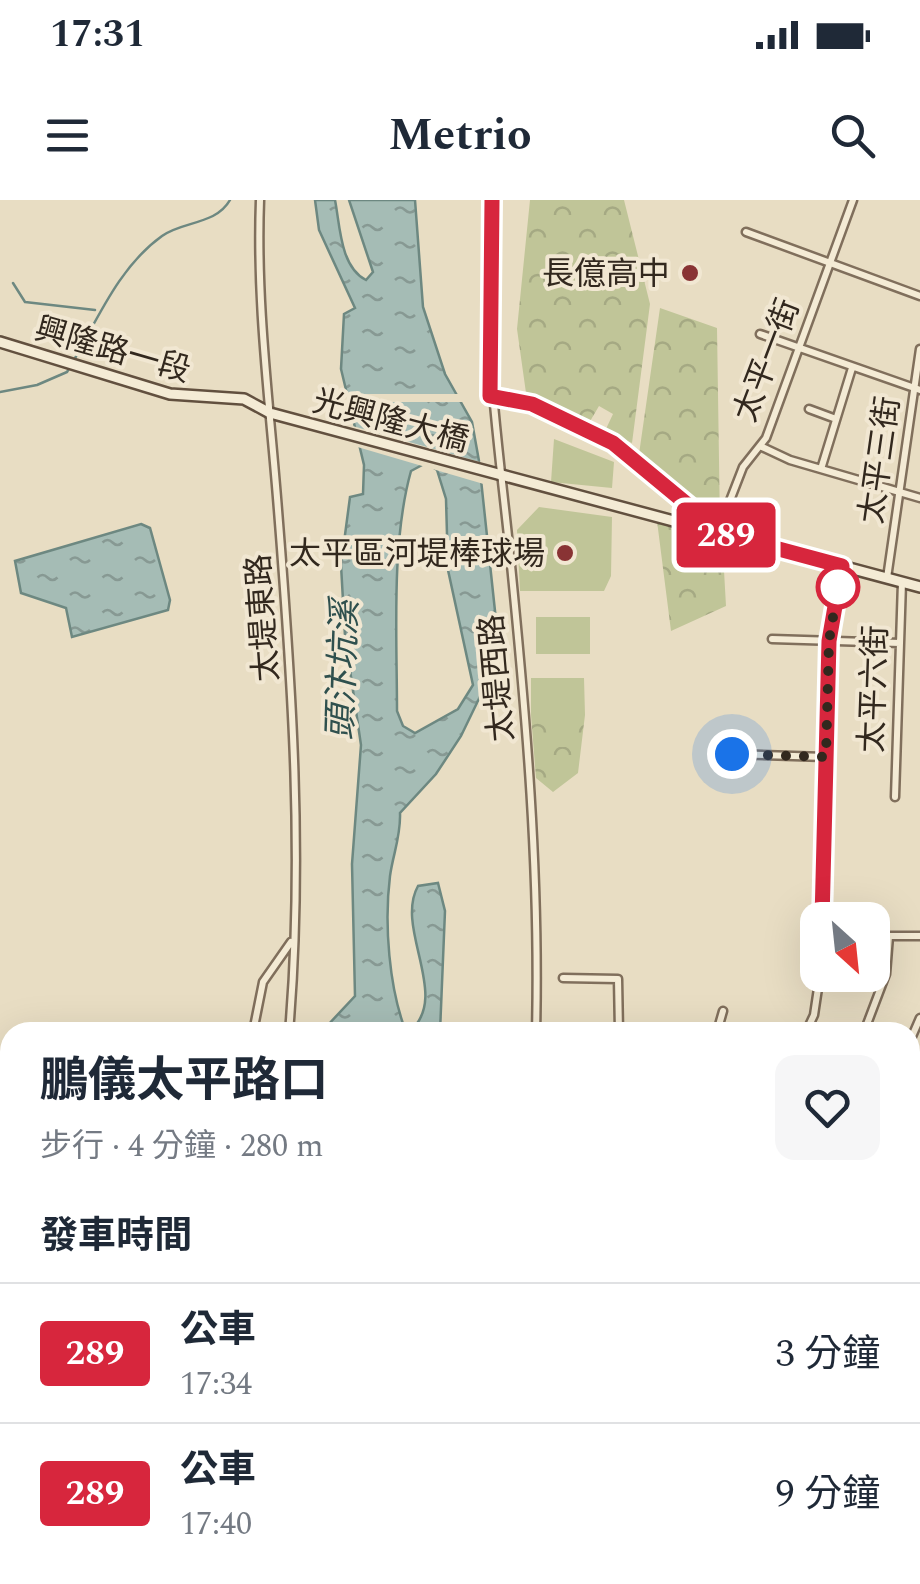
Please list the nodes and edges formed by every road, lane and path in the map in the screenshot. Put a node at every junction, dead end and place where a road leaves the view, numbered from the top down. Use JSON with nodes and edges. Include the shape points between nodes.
{"nodes":[{"id":1,"x":260,"y":200,"type":"edge"},
{"id":2,"x":492,"y":200,"type":"edge"},
{"id":3,"x":854,"y":200,"type":"edge"},
{"id":4,"x":746,"y":232,"type":"dead end"},
{"id":5,"x":830,"y":263,"type":"junction"},
{"id":6,"x":920,"y":296,"type":"edge"},
{"id":7,"x":760,"y":334,"type":"dead end"},
{"id":8,"x":0,"y":342,"type":"edge"},
{"id":9,"x":798,"y":348,"type":"junction"},
{"id":10,"x":920,"y":349,"type":"edge"},
{"id":11,"x":852,"y":368,"type":"junction"},
{"id":12,"x":917,"y":389,"type":"edge"},
{"id":13,"x":490,"y":396,"type":"junction"},
{"id":14,"x":809,"y":409,"type":"dead end"},
{"id":15,"x":270,"y":412,"type":"junction"},
{"id":16,"x":836,"y":420,"type":"junction"},
{"id":17,"x":760,"y":446,"type":"junction"},
{"id":18,"x":821,"y":469,"type":"junction"},
{"id":19,"x":499,"y":476,"type":"junction"},
{"id":20,"x":899,"y":492,"type":"junction"},
{"id":21,"x":920,"y":498,"type":"edge"},
{"id":22,"x":723,"y":534,"type":"junction"},
{"id":23,"x":842,"y":566,"type":"junction"},
{"id":24,"x":888,"y":578,"type":"junction"},
{"id":25,"x":902,"y":582,"type":"junction"},
{"id":26,"x":920,"y":587,"type":"edge"},
{"id":27,"x":772,"y":640,"type":"dead end"},
{"id":28,"x":829,"y":641,"type":"junction"},
{"id":29,"x":900,"y":643,"type":"junction"},
{"id":30,"x":732,"y":754,"type":"dead end"},
{"id":31,"x":826,"y":757,"type":"junction"},
{"id":32,"x":895,"y":797,"type":"dead end"},
{"id":33,"x":822,"y":902,"type":"edge"},
{"id":34,"x":890,"y":936,"type":"edge"},
{"id":35,"x":920,"y":936,"type":"edge"},
{"id":36,"x":291,"y":942,"type":"dead end"},
{"id":37,"x":563,"y":978,"type":"dead end"},
{"id":38,"x":817,"y":992,"type":"edge"},
{"id":39,"x":879,"y":992,"type":"edge"},
{"id":40,"x":724,"y":1011,"type":"dead end"},
{"id":41,"x":255,"y":1022,"type":"edge"},
{"id":42,"x":290,"y":1022,"type":"edge"},
{"id":43,"x":536,"y":1022,"type":"edge"},
{"id":44,"x":619,"y":1022,"type":"edge"},
{"id":45,"x":721,"y":1022,"type":"edge"},
{"id":46,"x":811,"y":1022,"type":"edge"},
{"id":47,"x":868,"y":1022,"type":"edge"}],
"edges":[{"from":1,"to":15,"type":"street","name":"太堤東路"},
{"from":2,"to":13,"type":"street","name":"太堤西路"},
{"from":3,"to":5,"type":"street","name":"太平一街"},
{"from":4,"to":5,"type":"street"},
{"from":5,"to":6,"type":"street"},
{"from":5,"to":9,"type":"street","name":"太平一街"},
{"from":7,"to":9,"type":"street"},
{"from":8,"to":15,"type":"street","name":"興隆路一段","via":[[170,394],[244,399]]},
{"from":9,"to":11,"type":"street"},
{"from":9,"to":17,"type":"street","name":"太平一街"},
{"from":10,"to":12,"type":"street","name":"太平三街"},
{"from":11,"to":12,"type":"street"},
{"from":11,"to":16,"type":"street"},
{"from":12,"to":20,"type":"street","name":"太平三街"},
{"from":13,"to":19,"type":"street","name":"太堤西路"},
{"from":13,"to":22,"type":"street","via":[[532,404],[613,443]]},
{"from":14,"to":16,"type":"street"},
{"from":15,"to":19,"type":"street","name":"光興隆大橋"},
{"from":15,"to":42,"type":"street","name":"太堤東路","via":[[296,747]]},
{"from":16,"to":18,"type":"street"},
{"from":17,"to":18,"type":"street"},
{"from":17,"to":22,"type":"street","name":"太平一街","via":[[743,468]]},
{"from":18,"to":20,"type":"street"},
{"from":19,"to":22,"type":"street","name":"光興隆大橋"},
{"from":19,"to":43,"type":"street","name":"太堤西路","via":[[534,819]]},
{"from":20,"to":21,"type":"street"},
{"from":20,"to":24,"type":"street","name":"太平三街"},
{"from":22,"to":23,"type":"street","name":"光興隆大橋"},
{"from":23,"to":24,"type":"street","name":"光興隆大橋"},
{"from":23,"to":28,"type":"street"},
{"from":24,"to":25,"type":"street","name":"光興隆大橋"},
{"from":25,"to":26,"type":"street","name":"光興隆大橋"},
{"from":25,"to":29,"type":"street","name":"太平六街"},
{"from":27,"to":28,"type":"street"},
{"from":28,"to":29,"type":"street"},
{"from":28,"to":31,"type":"street"},
{"from":29,"to":32,"type":"street","name":"太平六街"},
{"from":30,"to":31,"type":"street"},
{"from":31,"to":33,"type":"street"},
{"from":34,"to":35,"type":"street"},
{"from":36,"to":41,"type":"street","via":[[263,982]]},
{"from":37,"to":44,"type":"street","via":[[618,979]]},
{"from":38,"to":46,"type":"street"},
{"from":39,"to":47,"type":"street"},
{"from":40,"to":45,"type":"street"}]}
